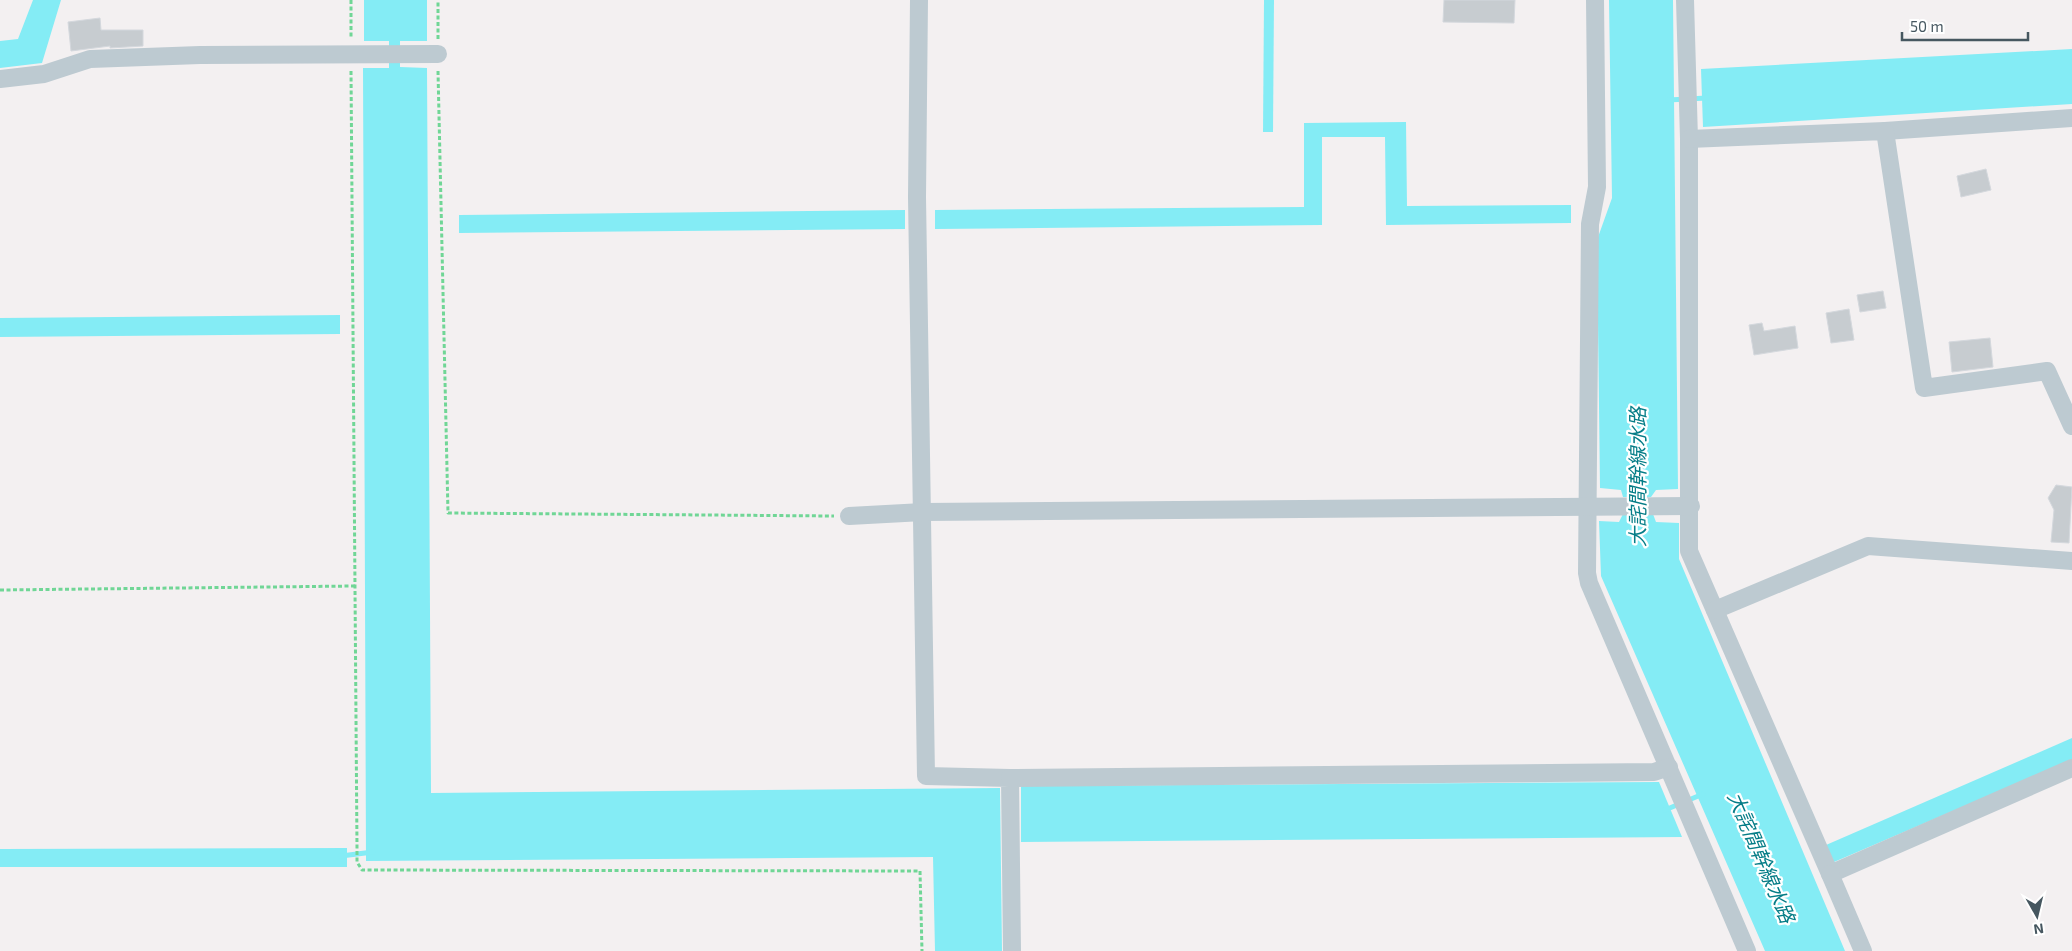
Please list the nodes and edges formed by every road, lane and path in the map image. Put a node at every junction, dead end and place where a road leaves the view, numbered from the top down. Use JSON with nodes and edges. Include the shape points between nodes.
{"nodes":[{"id":1,"x":351,"y":0,"type":"edge"},
{"id":2,"x":438,"y":0,"type":"edge"},
{"id":3,"x":919,"y":0,"type":"edge"},
{"id":4,"x":1595,"y":0,"type":"edge"},
{"id":5,"x":1685,"y":0,"type":"edge"},
{"id":6,"x":351,"y":53,"type":"junction"},
{"id":7,"x":438,"y":54,"type":"junction"},
{"id":8,"x":0,"y":79,"type":"edge"},
{"id":9,"x":2072,"y":118,"type":"edge"},
{"id":10,"x":1885,"y":131,"type":"junction"},
{"id":11,"x":1689,"y":139,"type":"junction"},
{"id":12,"x":2072,"y":426,"type":"edge"},
{"id":13,"x":1690,"y":506,"type":"junction"},
{"id":14,"x":1586,"y":507,"type":"junction"},
{"id":15,"x":923,"y":512,"type":"junction"},
{"id":16,"x":849,"y":516,"type":"joint"},
{"id":17,"x":2072,"y":561,"type":"edge"},
{"id":18,"x":355,"y":586,"type":"junction"},
{"id":19,"x":0,"y":590,"type":"edge"},
{"id":20,"x":1715,"y":610,"type":"junction"},
{"id":21,"x":1669,"y":767,"type":"junction"},
{"id":22,"x":2072,"y":768,"type":"edge"},
{"id":23,"x":1010,"y":778,"type":"junction"},
{"id":24,"x":1830,"y":874,"type":"junction"},
{"id":25,"x":922,"y":951,"type":"edge"},
{"id":26,"x":1012,"y":951,"type":"edge"},
{"id":27,"x":1747,"y":951,"type":"edge"},
{"id":28,"x":1863,"y":951,"type":"edge"}],
"edges":[{"from":1,"to":6,"type":"path"},
{"from":2,"to":7,"type":"path"},
{"from":3,"to":15,"type":"street","via":[[917,197]]},
{"from":4,"to":14,"type":"street","via":[[1597,187],[1590,224]]},
{"from":5,"to":11,"type":"street"},
{"from":6,"to":7,"type":"street"},
{"from":6,"to":8,"type":"street","via":[[90,59],[44,74]]},
{"from":6,"to":18,"type":"path"},
{"from":7,"to":16,"type":"path","via":[[448,513]]},
{"from":9,"to":10,"type":"street"},
{"from":10,"to":11,"type":"street"},
{"from":10,"to":12,"type":"street","via":[[1924,388],[2047,371]]},
{"from":11,"to":13,"type":"street"},
{"from":13,"to":14,"type":"street"},
{"from":13,"to":20,"type":"street","via":[[1690,551]]},
{"from":14,"to":15,"type":"street"},
{"from":14,"to":21,"type":"street","via":[[1590,583]]},
{"from":15,"to":16,"type":"street"},
{"from":15,"to":23,"type":"street","via":[[926,776]]},
{"from":17,"to":20,"type":"street","via":[[1868,546]]},
{"from":18,"to":19,"type":"path"},
{"from":18,"to":25,"type":"path","via":[[357,862],[362,870],[920,871]]},
{"from":20,"to":24,"type":"street"},
{"from":21,"to":23,"type":"street","via":[[1654,772]]},
{"from":21,"to":27,"type":"street"},
{"from":22,"to":24,"type":"street"},
{"from":23,"to":26,"type":"street"},
{"from":24,"to":28,"type":"street"}]}
